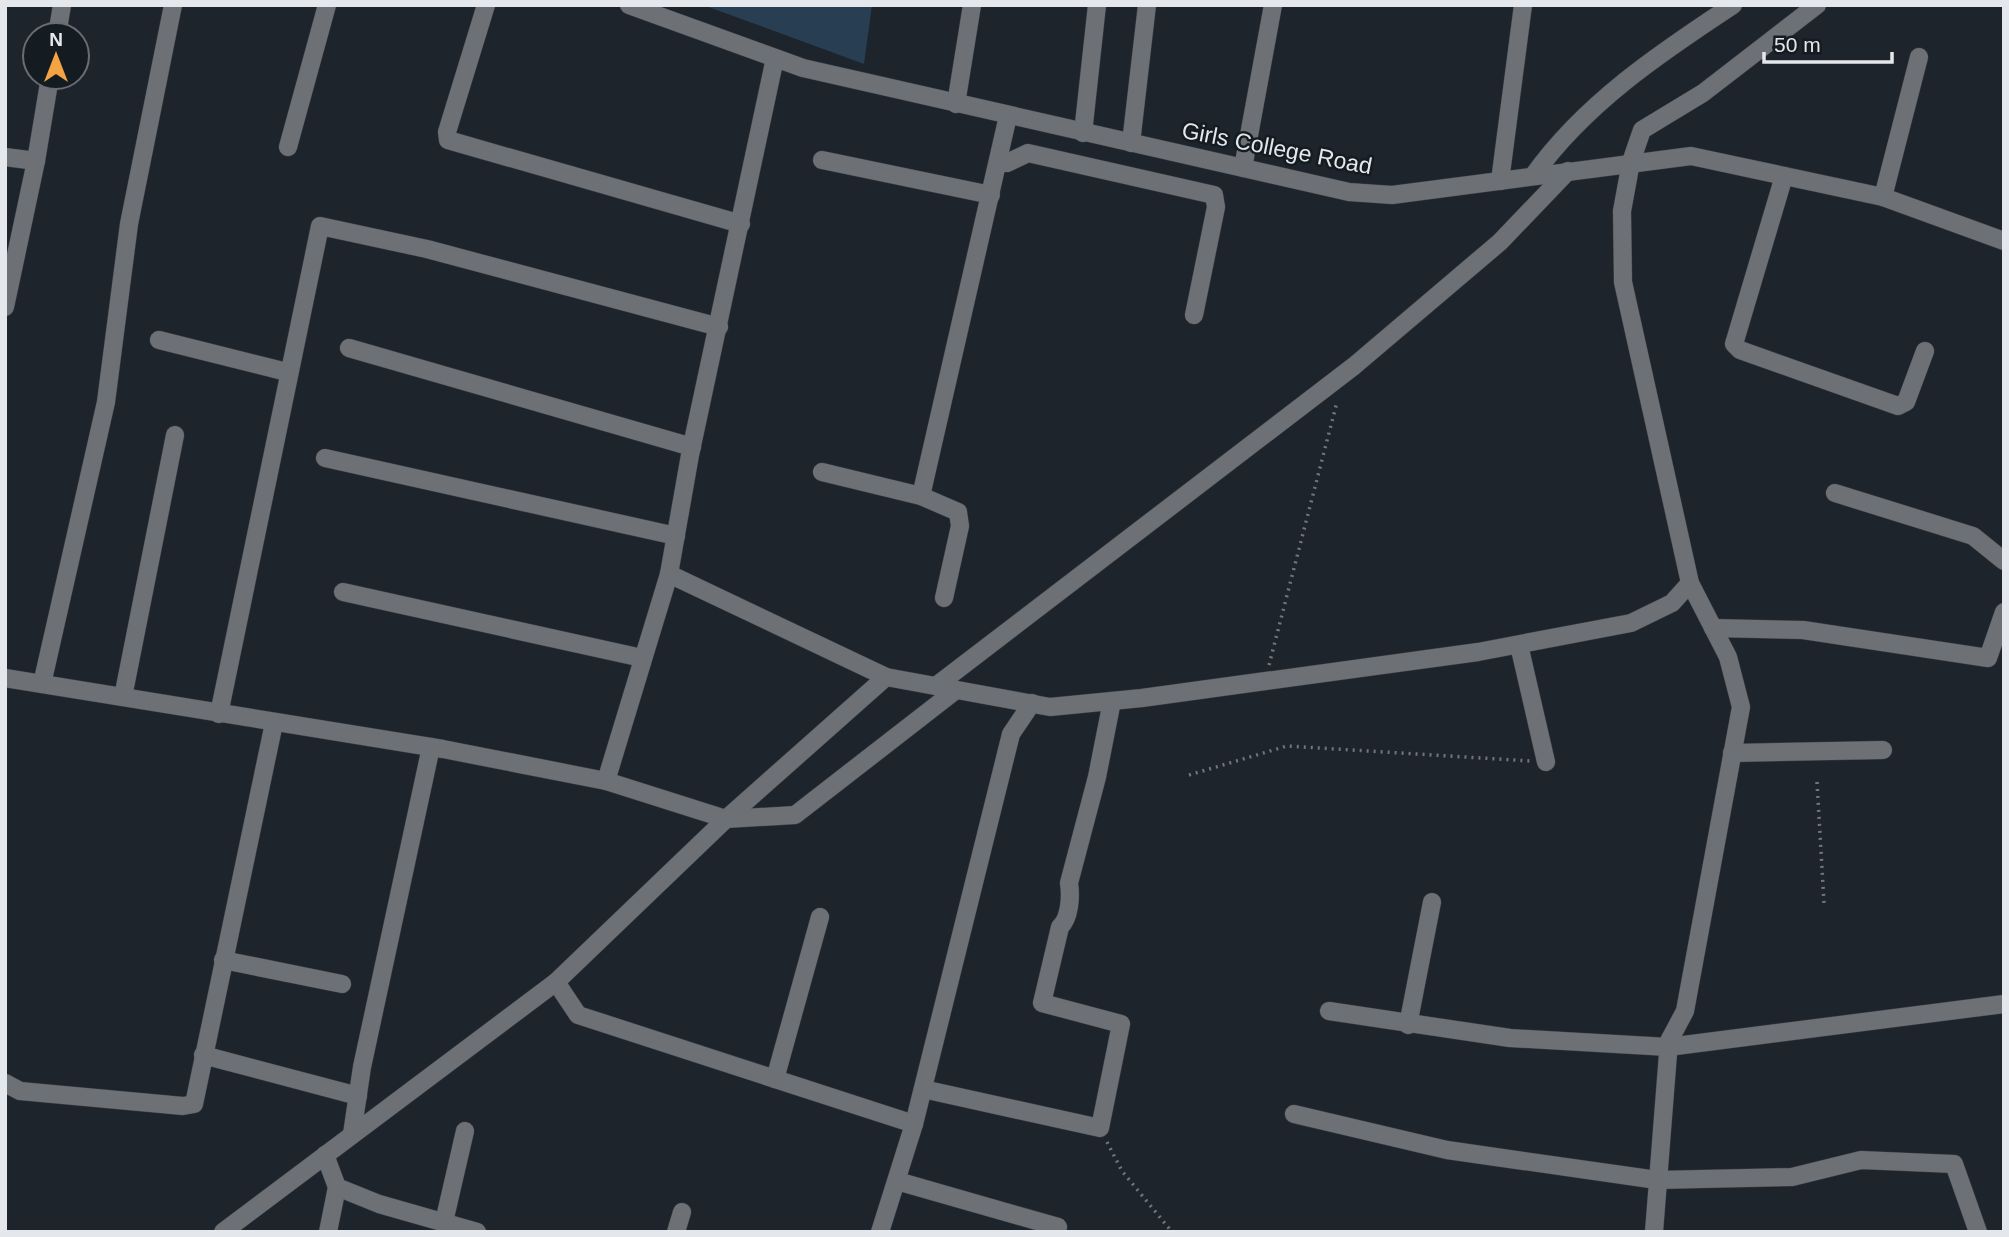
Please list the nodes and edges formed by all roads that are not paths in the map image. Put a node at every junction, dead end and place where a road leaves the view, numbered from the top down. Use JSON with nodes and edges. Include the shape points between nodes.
{"nodes":[{"id":1,"x":173,"y":5,"type":"edge"},
{"id":2,"x":327,"y":5,"type":"edge"},
{"id":3,"x":486,"y":5,"type":"edge"},
{"id":4,"x":629,"y":5,"type":"edge"},
{"id":5,"x":972,"y":5,"type":"edge"},
{"id":6,"x":1097,"y":5,"type":"edge"},
{"id":7,"x":1147,"y":5,"type":"edge"},
{"id":8,"x":1273,"y":5,"type":"edge"},
{"id":9,"x":1523,"y":5,"type":"edge"},
{"id":10,"x":1733,"y":5,"type":"edge"},
{"id":11,"x":1817,"y":5,"type":"edge"},
{"id":12,"x":1919,"y":57,"type":"dead end"},
{"id":13,"x":775,"y":58,"type":"junction"},
{"id":14,"x":48,"y":91,"type":"edge"},
{"id":15,"x":956,"y":104,"type":"junction"},
{"id":16,"x":1008,"y":116,"type":"junction"},
{"id":17,"x":1083,"y":133,"type":"junction"},
{"id":18,"x":1131,"y":143,"type":"junction"},
{"id":19,"x":288,"y":147,"type":"dead end"},
{"id":20,"x":5,"y":157,"type":"edge"},
{"id":21,"x":822,"y":160,"type":"dead end"},
{"id":22,"x":36,"y":161,"type":"junction"},
{"id":23,"x":999,"y":162,"type":"junction"},
{"id":24,"x":1631,"y":162,"type":"junction"},
{"id":25,"x":1243,"y":168,"type":"junction"},
{"id":26,"x":1568,"y":171,"type":"junction"},
{"id":27,"x":1534,"y":176,"type":"junction"},
{"id":28,"x":1784,"y":176,"type":"junction"},
{"id":29,"x":1500,"y":181,"type":"junction"},
{"id":30,"x":991,"y":195,"type":"junction"},
{"id":31,"x":1883,"y":197,"type":"junction"},
{"id":32,"x":741,"y":225,"type":"junction"},
{"id":33,"x":2004,"y":241,"type":"edge"},
{"id":34,"x":10,"y":257,"type":"edge"},
{"id":35,"x":5,"y":307,"type":"edge"},
{"id":36,"x":1194,"y":315,"type":"dead end"},
{"id":37,"x":719,"y":327,"type":"junction"},
{"id":38,"x":159,"y":340,"type":"dead end"},
{"id":39,"x":349,"y":348,"type":"dead end"},
{"id":40,"x":1924,"y":351,"type":"dead end"},
{"id":41,"x":287,"y":372,"type":"junction"},
{"id":42,"x":175,"y":435,"type":"dead end"},
{"id":43,"x":692,"y":447,"type":"junction"},
{"id":44,"x":325,"y":458,"type":"dead end"},
{"id":45,"x":822,"y":472,"type":"dead end"},
{"id":46,"x":1835,"y":493,"type":"dead end"},
{"id":47,"x":921,"y":496,"type":"junction"},
{"id":48,"x":676,"y":536,"type":"junction"},
{"id":49,"x":2004,"y":561,"type":"edge"},
{"id":50,"x":669,"y":574,"type":"junction"},
{"id":51,"x":1690,"y":583,"type":"junction"},
{"id":52,"x":343,"y":592,"type":"dead end"},
{"id":53,"x":944,"y":598,"type":"dead end"},
{"id":54,"x":2004,"y":612,"type":"edge"},
{"id":55,"x":1713,"y":628,"type":"junction"},
{"id":56,"x":1518,"y":645,"type":"junction"},
{"id":57,"x":642,"y":658,"type":"junction"},
{"id":58,"x":886,"y":677,"type":"junction"},
{"id":59,"x":5,"y":678,"type":"edge"},
{"id":60,"x":42,"y":684,"type":"junction"},
{"id":61,"x":936,"y":686,"type":"junction"},
{"id":62,"x":956,"y":690,"type":"junction"},
{"id":63,"x":123,"y":697,"type":"junction"},
{"id":64,"x":1112,"y":701,"type":"junction"},
{"id":65,"x":1032,"y":703,"type":"junction"},
{"id":66,"x":219,"y":714,"type":"junction"},
{"id":67,"x":274,"y":723,"type":"junction"},
{"id":68,"x":431,"y":747,"type":"junction"},
{"id":69,"x":1883,"y":750,"type":"dead end"},
{"id":70,"x":1732,"y":753,"type":"junction"},
{"id":71,"x":1546,"y":762,"type":"road end"},
{"id":72,"x":606,"y":781,"type":"junction"},
{"id":73,"x":726,"y":819,"type":"junction"},
{"id":74,"x":1432,"y":902,"type":"dead end"},
{"id":75,"x":820,"y":917,"type":"dead end"},
{"id":76,"x":223,"y":960,"type":"junction"},
{"id":77,"x":556,"y":982,"type":"junction"},
{"id":78,"x":342,"y":984,"type":"dead end"},
{"id":79,"x":2004,"y":1004,"type":"edge"},
{"id":80,"x":1329,"y":1011,"type":"dead end"},
{"id":81,"x":1408,"y":1025,"type":"junction"},
{"id":82,"x":1668,"y":1047,"type":"junction"},
{"id":83,"x":203,"y":1055,"type":"junction"},
{"id":84,"x":775,"y":1079,"type":"junction"},
{"id":85,"x":5,"y":1083,"type":"edge"},
{"id":86,"x":923,"y":1089,"type":"junction"},
{"id":87,"x":358,"y":1096,"type":"junction"},
{"id":88,"x":1294,"y":1115,"type":"dead end"},
{"id":89,"x":914,"y":1124,"type":"junction"},
{"id":90,"x":465,"y":1131,"type":"dead end"},
{"id":91,"x":352,"y":1135,"type":"junction"},
{"id":92,"x":325,"y":1155,"type":"junction"},
{"id":93,"x":1657,"y":1180,"type":"junction"},
{"id":94,"x":897,"y":1181,"type":"junction"},
{"id":95,"x":337,"y":1187,"type":"junction"},
{"id":96,"x":682,"y":1212,"type":"dead end"},
{"id":97,"x":444,"y":1222,"type":"junction"},
{"id":98,"x":1058,"y":1227,"type":"dead end"},
{"id":99,"x":223,"y":1232,"type":"edge"},
{"id":100,"x":328,"y":1232,"type":"edge"},
{"id":101,"x":477,"y":1232,"type":"edge"},
{"id":102,"x":676,"y":1232,"type":"edge"},
{"id":103,"x":880,"y":1232,"type":"edge"},
{"id":104,"x":1654,"y":1232,"type":"edge"},
{"id":105,"x":1978,"y":1232,"type":"edge"}],
"edges":[{"from":1,"to":60,"type":"street","via":[[129,225],[106,402]]},
{"from":2,"to":19,"type":"street"},
{"from":3,"to":32,"type":"street","via":[[448,140]]},
{"from":4,"to":13,"type":"street","name":"Girls College Road"},
{"from":5,"to":15,"type":"street"},
{"from":6,"to":17,"type":"street"},
{"from":7,"to":18,"type":"street"},
{"from":8,"to":25,"type":"street"},
{"from":9,"to":29,"type":"street"},
{"from":10,"to":27,"type":"street","via":[[1663,51],[1615,91],[1569,132]]},
{"from":11,"to":24,"type":"street","via":[[1703,93],[1642,130]]},
{"from":12,"to":31,"type":"street"},
{"from":13,"to":15,"type":"street","name":"Girls College Road"},
{"from":13,"to":32,"type":"street"},
{"from":14,"to":22,"type":"street"},
{"from":15,"to":16,"type":"street","name":"Girls College Road"},
{"from":16,"to":17,"type":"street","name":"Girls College Road"},
{"from":16,"to":23,"type":"street"},
{"from":17,"to":18,"type":"street","name":"Girls College Road"},
{"from":18,"to":25,"type":"street","name":"Girls College Road"},
{"from":20,"to":22,"type":"street"},
{"from":21,"to":30,"type":"street"},
{"from":22,"to":34,"type":"street"},
{"from":23,"to":30,"type":"street"},
{"from":23,"to":36,"type":"street","via":[[1028,153],[1214,195],[1216,206]]},
{"from":24,"to":26,"type":"street","name":"Girls College Road"},
{"from":24,"to":28,"type":"street","name":"Girls College Road","via":[[1691,156]]},
{"from":24,"to":51,"type":"street","via":[[1622,211],[1623,282]]},
{"from":25,"to":29,"type":"street","name":"Girls College Road","via":[[1349,192],[1392,195]]},
{"from":26,"to":27,"type":"street","name":"Girls College Road"},
{"from":26,"to":61,"type":"street","via":[[1500,242],[1344,373]]},
{"from":27,"to":29,"type":"street","name":"Girls College Road"},
{"from":28,"to":31,"type":"street","name":"Girls College Road"},
{"from":28,"to":40,"type":"street","via":[[1734,344],[1898,406],[1906,402]]},
{"from":30,"to":47,"type":"street"},
{"from":31,"to":33,"type":"street","name":"Girls College Road"},
{"from":32,"to":37,"type":"street"},
{"from":34,"to":35,"type":"street"},
{"from":37,"to":41,"type":"street","via":[[427,249],[320,226]]},
{"from":37,"to":43,"type":"street"},
{"from":38,"to":41,"type":"street"},
{"from":39,"to":43,"type":"street"},
{"from":41,"to":66,"type":"street"},
{"from":42,"to":63,"type":"street"},
{"from":43,"to":48,"type":"street"},
{"from":44,"to":48,"type":"street"},
{"from":45,"to":47,"type":"street"},
{"from":46,"to":49,"type":"street","via":[[1973,536]]},
{"from":47,"to":53,"type":"street","via":[[958,512],[960,526]]},
{"from":48,"to":50,"type":"street"},
{"from":50,"to":57,"type":"street"},
{"from":50,"to":58,"type":"street"},
{"from":51,"to":55,"type":"street"},
{"from":51,"to":56,"type":"street","via":[[1672,603],[1631,623]]},
{"from":52,"to":57,"type":"street"},
{"from":54,"to":55,"type":"street","via":[[1988,658],[1803,630]]},
{"from":55,"to":70,"type":"street","via":[[1728,657],[1741,707]]},
{"from":56,"to":64,"type":"street"},
{"from":56,"to":71,"type":"street"},
{"from":57,"to":72,"type":"street"},
{"from":58,"to":61,"type":"street"},
{"from":58,"to":73,"type":"street"},
{"from":59,"to":60,"type":"street"},
{"from":60,"to":63,"type":"street"},
{"from":61,"to":62,"type":"street"},
{"from":62,"to":65,"type":"street"},
{"from":62,"to":73,"type":"street","via":[[795,815]]},
{"from":63,"to":66,"type":"street"},
{"from":64,"to":65,"type":"street","via":[[1050,707]]},
{"from":64,"to":86,"type":"street","via":[[1069,883],[1065,922],[1042,1003],[1121,1024],[1100,1128]]},
{"from":65,"to":86,"type":"street","via":[[1011,733]]},
{"from":66,"to":67,"type":"street"},
{"from":67,"to":68,"type":"street"},
{"from":67,"to":76,"type":"street"},
{"from":68,"to":72,"type":"street"},
{"from":68,"to":87,"type":"street"},
{"from":69,"to":70,"type":"street"},
{"from":70,"to":82,"type":"street","via":[[1685,1011]]},
{"from":72,"to":73,"type":"street"},
{"from":73,"to":77,"type":"street"},
{"from":74,"to":81,"type":"street"},
{"from":75,"to":84,"type":"street"},
{"from":76,"to":78,"type":"street"},
{"from":76,"to":83,"type":"street"},
{"from":77,"to":84,"type":"street","via":[[578,1015]]},
{"from":77,"to":91,"type":"street"},
{"from":79,"to":82,"type":"street"},
{"from":80,"to":81,"type":"street"},
{"from":81,"to":82,"type":"street","via":[[1510,1038]]},
{"from":82,"to":93,"type":"street"},
{"from":83,"to":85,"type":"street","via":[[194,1104],[183,1106],[20,1091]]},
{"from":83,"to":87,"type":"street"},
{"from":84,"to":89,"type":"street"},
{"from":86,"to":89,"type":"street"},
{"from":87,"to":91,"type":"street"},
{"from":88,"to":93,"type":"street","via":[[1447,1150]]},
{"from":89,"to":94,"type":"street"},
{"from":90,"to":97,"type":"street"},
{"from":91,"to":92,"type":"street"},
{"from":92,"to":95,"type":"street"},
{"from":92,"to":99,"type":"street"},
{"from":93,"to":104,"type":"street"},
{"from":93,"to":105,"type":"street","via":[[1792,1177],[1861,1160],[1954,1164]]},
{"from":94,"to":98,"type":"street"},
{"from":94,"to":103,"type":"street"},
{"from":95,"to":97,"type":"street"},
{"from":95,"to":100,"type":"street"},
{"from":96,"to":102,"type":"street"},
{"from":97,"to":101,"type":"street"}]}
